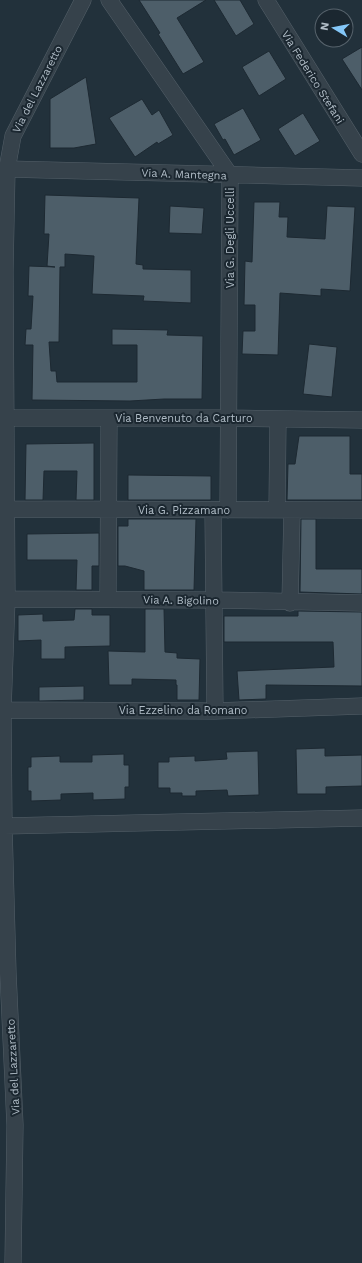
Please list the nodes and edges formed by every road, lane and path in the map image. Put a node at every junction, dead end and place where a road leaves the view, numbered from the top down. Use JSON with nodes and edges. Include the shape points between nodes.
{"nodes":[{"id":1,"x":83,"y":0,"type":"edge"},
{"id":2,"x":109,"y":0,"type":"edge"},
{"id":3,"x":266,"y":0,"type":"edge"},
{"id":4,"x":362,"y":154,"type":"edge"},
{"id":5,"x":7,"y":168,"type":"junction"},
{"id":6,"x":230,"y":175,"type":"junction"},
{"id":7,"x":362,"y":178,"type":"edge"},
{"id":8,"x":6,"y":418,"type":"junction"},
{"id":9,"x":109,"y":418,"type":"junction"},
{"id":10,"x":229,"y":418,"type":"junction"},
{"id":11,"x":278,"y":419,"type":"junction"},
{"id":12,"x":362,"y":420,"type":"edge"},
{"id":13,"x":7,"y":509,"type":"junction"},
{"id":14,"x":108,"y":510,"type":"junction"},
{"id":15,"x":221,"y":510,"type":"junction"},
{"id":16,"x":284,"y":510,"type":"junction"},
{"id":17,"x":362,"y":510,"type":"edge"},
{"id":18,"x":3,"y":599,"type":"edge"},
{"id":19,"x":108,"y":600,"type":"junction"},
{"id":20,"x":214,"y":600,"type":"junction"},
{"id":21,"x":290,"y":603,"type":"junction"},
{"id":22,"x":362,"y":603,"type":"edge"},
{"id":23,"x":362,"y":706,"type":"edge"},
{"id":24,"x":3,"y":710,"type":"junction"},
{"id":25,"x":215,"y":711,"type":"junction"},
{"id":26,"x":362,"y":818,"type":"edge"},
{"id":27,"x":4,"y":826,"type":"junction"},
{"id":28,"x":13,"y":1263,"type":"edge"}],
"edges":[{"from":1,"to":5,"type":"street","name":"Via del Lazzaretto","via":[[13,136]]},
{"from":2,"to":6,"type":"street","name":"Via G. Degli Uccelli"},
{"from":3,"to":4,"type":"street","name":"Via Federico Stefani"},
{"from":5,"to":6,"type":"street","name":"Via A. Mantegna"},
{"from":5,"to":8,"type":"street","name":"Via del Lazzaretto"},
{"from":6,"to":7,"type":"street","name":"Via A. Mantegna"},
{"from":6,"to":10,"type":"street","name":"Via G. Degli Uccelli"},
{"from":8,"to":9,"type":"street","name":"Via Benvenuto da Carturo"},
{"from":8,"to":13,"type":"street","name":"Via del Lazzaretto"},
{"from":9,"to":10,"type":"street","name":"Via Benvenuto da Carturo"},
{"from":9,"to":14,"type":"street"},
{"from":10,"to":11,"type":"street","name":"Via Benvenuto da Carturo"},
{"from":10,"to":15,"type":"street","name":"Via G. Degli Uccelli"},
{"from":11,"to":12,"type":"street","name":"Via Benvenuto da Carturo"},
{"from":11,"to":16,"type":"street"},
{"from":13,"to":14,"type":"street","name":"Via G. Pizzamano"},
{"from":13,"to":18,"type":"street","name":"Via del Lazzaretto"},
{"from":14,"to":15,"type":"street","name":"Via G. Pizzamano"},
{"from":14,"to":19,"type":"street"},
{"from":15,"to":16,"type":"street","name":"Via G. Pizzamano"},
{"from":15,"to":20,"type":"street","name":"Via G. Degli Uccelli"},
{"from":16,"to":17,"type":"street","name":"Via G. Pizzamano"},
{"from":16,"to":21,"type":"street"},
{"from":18,"to":19,"type":"street","name":"Via A. Bigolino"},
{"from":18,"to":24,"type":"street","name":"Via del Lazzaretto"},
{"from":19,"to":20,"type":"street","name":"Via A. Bigolino"},
{"from":20,"to":21,"type":"street","name":"Via A. Bigolino"},
{"from":20,"to":25,"type":"street","name":"Via G. Degli Uccelli"},
{"from":21,"to":22,"type":"street","name":"Via A. Bigolino"},
{"from":23,"to":25,"type":"street","name":"Via Ezzelino da Romano"},
{"from":24,"to":25,"type":"street","name":"Via Ezzelino da Romano"},
{"from":24,"to":27,"type":"street","name":"Via del Lazzaretto"},
{"from":26,"to":27,"type":"street"},
{"from":27,"to":28,"type":"street","name":"Via del Lazzaretto","via":[[15,1125]]}]}
